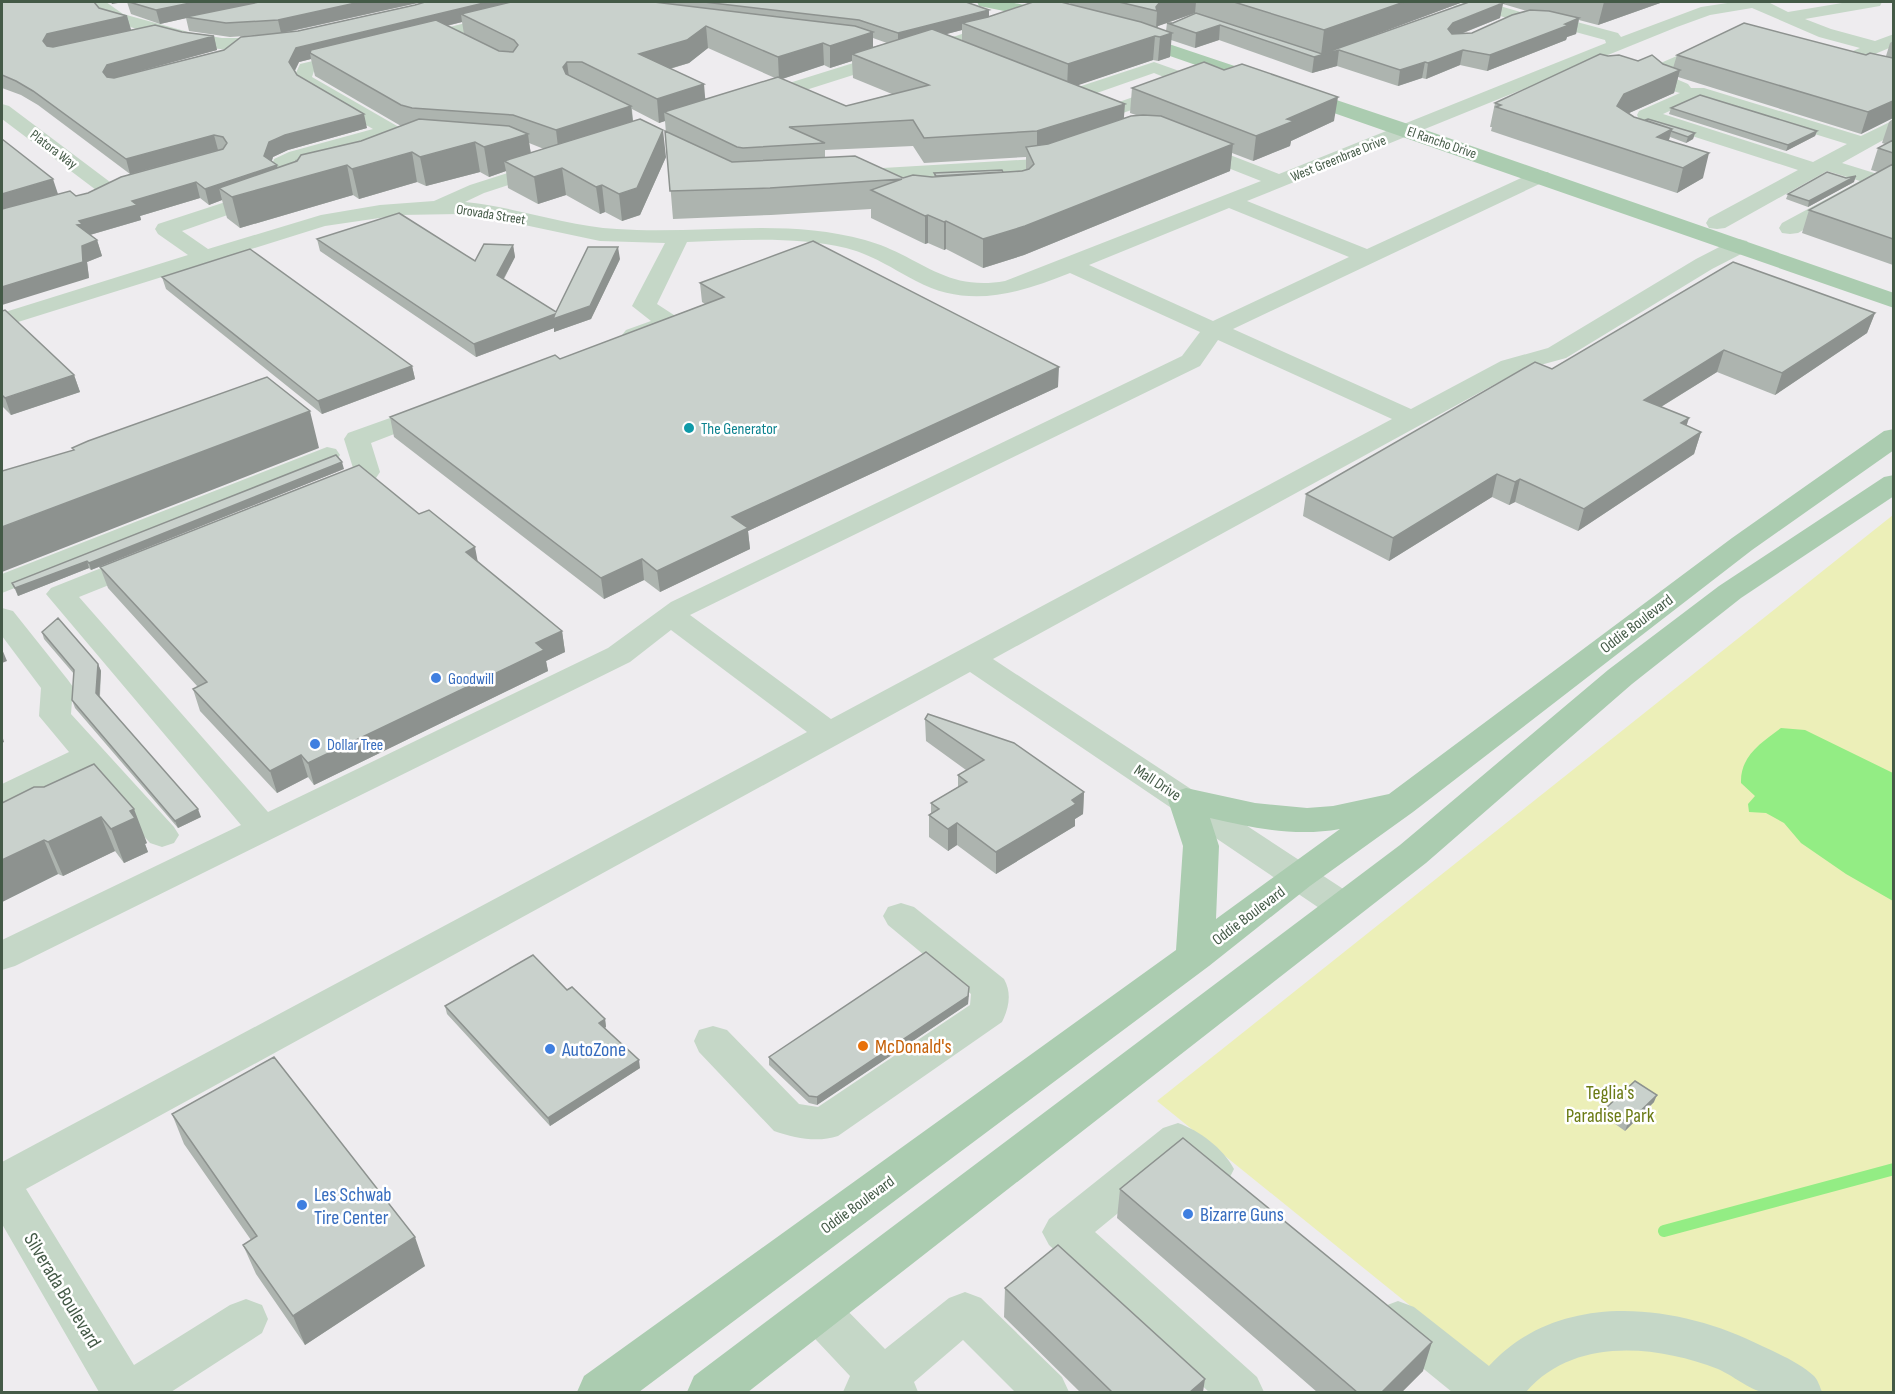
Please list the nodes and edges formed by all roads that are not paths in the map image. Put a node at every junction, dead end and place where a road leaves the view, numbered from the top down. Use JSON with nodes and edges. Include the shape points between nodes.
{"nodes":[{"id":1,"x":985,"y":2,"type":"edge"},
{"id":2,"x":1757,"y":2,"type":"edge"},
{"id":3,"x":1480,"y":3,"type":"edge"},
{"id":4,"x":571,"y":4,"type":"edge"},
{"id":5,"x":1030,"y":5,"type":"edge"},
{"id":6,"x":102,"y":7,"type":"edge"},
{"id":7,"x":1069,"y":11,"type":"edge"},
{"id":8,"x":1443,"y":17,"type":"edge"},
{"id":9,"x":1786,"y":17,"type":"junction"},
{"id":10,"x":1881,"y":17,"type":"edge"},
{"id":11,"x":1523,"y":18,"type":"junction"},
{"id":12,"x":194,"y":23,"type":"edge"},
{"id":13,"x":1501,"y":27,"type":"edge"},
{"id":14,"x":160,"y":30,"type":"junction"},
{"id":15,"x":442,"y":34,"type":"junction"},
{"id":16,"x":126,"y":38,"type":"edge"},
{"id":17,"x":1727,"y":39,"type":"edge"},
{"id":18,"x":1893,"y":39,"type":"edge"},
{"id":19,"x":290,"y":40,"type":"edge"},
{"id":20,"x":238,"y":44,"type":"junction"},
{"id":21,"x":462,"y":44,"type":"edge"},
{"id":22,"x":933,"y":44,"type":"junction"},
{"id":23,"x":397,"y":45,"type":"edge"},
{"id":24,"x":1616,"y":45,"type":"junction"},
{"id":25,"x":874,"y":46,"type":"edge"},
{"id":26,"x":1876,"y":47,"type":"junction"},
{"id":27,"x":1818,"y":48,"type":"edge"},
{"id":28,"x":374,"y":51,"type":"edge"},
{"id":29,"x":897,"y":55,"type":"junction"},
{"id":30,"x":964,"y":56,"type":"edge"},
{"id":31,"x":1852,"y":58,"type":"junction"},
{"id":32,"x":213,"y":61,"type":"edge"},
{"id":33,"x":1893,"y":74,"type":"edge"},
{"id":34,"x":1047,"y":89,"type":"edge"},
{"id":35,"x":1696,"y":92,"type":"junction"},
{"id":36,"x":1067,"y":97,"type":"junction"},
{"id":37,"x":1672,"y":103,"type":"junction"},
{"id":38,"x":737,"y":105,"type":"edge"},
{"id":39,"x":2,"y":110,"type":"edge"},
{"id":40,"x":1106,"y":113,"type":"junction"},
{"id":41,"x":1646,"y":115,"type":"junction"},
{"id":42,"x":1129,"y":122,"type":"edge"},
{"id":43,"x":1626,"y":124,"type":"edge"},
{"id":44,"x":1417,"y":126,"type":"junction"},
{"id":45,"x":1893,"y":126,"type":"edge"},
{"id":46,"x":28,"y":129,"type":"junction"},
{"id":47,"x":388,"y":130,"type":"junction"},
{"id":48,"x":1772,"y":135,"type":"edge"},
{"id":49,"x":2,"y":136,"type":"edge"},
{"id":50,"x":1172,"y":139,"type":"edge"},
{"id":51,"x":423,"y":140,"type":"junction"},
{"id":52,"x":447,"y":142,"type":"edge"},
{"id":53,"x":1728,"y":142,"type":"junction"},
{"id":54,"x":1083,"y":150,"type":"edge"},
{"id":55,"x":1701,"y":151,"type":"edge"},
{"id":56,"x":397,"y":152,"type":"edge"},
{"id":57,"x":532,"y":152,"type":"edge"},
{"id":58,"x":1840,"y":155,"type":"junction"},
{"id":59,"x":336,"y":170,"type":"edge"},
{"id":60,"x":905,"y":173,"type":"junction"},
{"id":61,"x":1541,"y":176,"type":"junction"},
{"id":62,"x":825,"y":177,"type":"edge"},
{"id":63,"x":299,"y":178,"type":"junction"},
{"id":64,"x":1280,"y":181,"type":"junction"},
{"id":65,"x":1885,"y":182,"type":"edge"},
{"id":66,"x":127,"y":184,"type":"edge"},
{"id":67,"x":107,"y":189,"type":"junction"},
{"id":68,"x":921,"y":192,"type":"edge"},
{"id":69,"x":86,"y":195,"type":"edge"},
{"id":70,"x":1228,"y":201,"type":"junction"},
{"id":71,"x":436,"y":208,"type":"junction"},
{"id":72,"x":1717,"y":223,"type":"junction"},
{"id":73,"x":1790,"y":228,"type":"dead end"},
{"id":74,"x":679,"y":236,"type":"junction"},
{"id":75,"x":1739,"y":246,"type":"junction"},
{"id":76,"x":205,"y":257,"type":"junction"},
{"id":77,"x":1366,"y":257,"type":"junction"},
{"id":78,"x":1070,"y":265,"type":"junction"},
{"id":79,"x":1893,"y":284,"type":"edge"},
{"id":80,"x":983,"y":291,"type":"joint"},
{"id":81,"x":1893,"y":301,"type":"edge"},
{"id":82,"x":2,"y":320,"type":"edge"},
{"id":83,"x":1214,"y":329,"type":"junction"},
{"id":84,"x":613,"y":343,"type":"edge"},
{"id":85,"x":458,"y":402,"type":"edge"},
{"id":86,"x":1413,"y":419,"type":"junction"},
{"id":87,"x":1893,"y":437,"type":"edge"},
{"id":88,"x":327,"y":454,"type":"dead end"},
{"id":89,"x":1893,"y":483,"type":"edge"},
{"id":90,"x":301,"y":499,"type":"edge"},
{"id":91,"x":170,"y":551,"type":"edge"},
{"id":92,"x":2,"y":584,"type":"edge"},
{"id":93,"x":671,"y":615,"type":"junction"},
{"id":94,"x":2,"y":617,"type":"edge"},
{"id":95,"x":970,"y":658,"type":"junction"},
{"id":96,"x":831,"y":734,"type":"junction"},
{"id":97,"x":87,"y":752,"type":"junction"},
{"id":98,"x":2,"y":797,"type":"edge"},
{"id":99,"x":1186,"y":800,"type":"junction"},
{"id":100,"x":1400,"y":804,"type":"junction"},
{"id":101,"x":263,"y":829,"type":"junction"},
{"id":102,"x":162,"y":834,"type":"dead end"},
{"id":103,"x":1298,"y":877,"type":"junction"},
{"id":104,"x":1344,"y":907,"type":"junction"},
{"id":105,"x":901,"y":916,"type":"dead end"},
{"id":106,"x":2,"y":956,"type":"edge"},
{"id":107,"x":1195,"y":956,"type":"junction"},
{"id":108,"x":712,"y":1041,"type":"dead end"},
{"id":109,"x":2,"y":1182,"type":"edge"},
{"id":110,"x":2,"y":1187,"type":"edge"},
{"id":111,"x":1241,"y":1192,"type":"edge"},
{"id":112,"x":1368,"y":1296,"type":"edge"},
{"id":113,"x":818,"y":1311,"type":"junction"},
{"id":114,"x":246,"y":1319,"type":"dead end"},
{"id":115,"x":881,"y":1388,"type":"edge"},
{"id":116,"x":124,"y":1392,"type":"edge"},
{"id":117,"x":132,"y":1392,"type":"edge"},
{"id":118,"x":601,"y":1392,"type":"edge"},
{"id":119,"x":711,"y":1392,"type":"edge"},
{"id":120,"x":1046,"y":1392,"type":"edge"},
{"id":121,"x":1241,"y":1392,"type":"edge"},
{"id":122,"x":1494,"y":1392,"type":"edge"},
{"id":123,"x":1799,"y":1392,"type":"edge"}],
"edges":[{"from":1,"to":5,"type":"main road"},
{"from":2,"to":9,"type":"street"},
{"from":2,"to":24,"type":"street","name":"West Greenbrae Drive","via":[[1683,19]]},
{"from":3,"to":8,"type":"street"},
{"from":3,"to":11,"type":"street"},
{"from":4,"to":15,"type":"street"},
{"from":5,"to":7,"type":"main road"},
{"from":5,"to":7,"type":"main road"},
{"from":5,"to":22,"type":"street","via":[[998,28],[960,41]]},
{"from":6,"to":14,"type":"street","via":[[111,16],[131,12]]},
{"from":9,"to":10,"type":"street","via":[[1845,6]]},
{"from":9,"to":26,"type":"street"},
{"from":11,"to":13,"type":"street"},
{"from":11,"to":24,"type":"street","via":[[1528,26],[1593,44]]},
{"from":12,"to":14,"type":"street"},
{"from":14,"to":16,"type":"street"},
{"from":14,"to":20,"type":"street","via":[[202,42]]},
{"from":15,"to":21,"type":"street"},
{"from":15,"to":23,"type":"street"},
{"from":17,"to":35,"type":"street","via":[[1662,69],[1657,76]]},
{"from":18,"to":26,"type":"street"},
{"from":19,"to":20,"type":"street"},
{"from":20,"to":32,"type":"street","via":[[228,55]]},
{"from":22,"to":29,"type":"street"},
{"from":22,"to":30,"type":"street"},
{"from":24,"to":44,"type":"street","name":"West Greenbrae Drive"},
{"from":25,"to":29,"type":"street"},
{"from":26,"to":31,"type":"street"},
{"from":27,"to":31,"type":"street"},
{"from":28,"to":47,"type":"street","via":[[306,68],[303,77],[308,84]]},
{"from":29,"to":38,"type":"street"},
{"from":31,"to":33,"type":"street","via":[[1846,60]]},
{"from":34,"to":36,"type":"street"},
{"from":35,"to":37,"type":"street"},
{"from":35,"to":58,"type":"street"},
{"from":36,"to":40,"type":"street"},
{"from":36,"to":40,"type":"street","via":[[1154,68],[1193,82]]},
{"from":37,"to":41,"type":"street"},
{"from":37,"to":48,"type":"street"},
{"from":39,"to":46,"type":"street","name":"Platora Way"},
{"from":40,"to":42,"type":"street"},
{"from":41,"to":43,"type":"street"},
{"from":41,"to":53,"type":"street"},
{"from":44,"to":44,"type":"main road","name":"El Rancho Drive","via":[[1168,31],[1113,25],[1184,52]]},
{"from":44,"to":61,"type":"main road","name":"El Rancho Drive"},
{"from":44,"to":64,"type":"street","name":"West Greenbrae Drive"},
{"from":44,"to":72,"type":"main road","name":"El Rancho Drive"},
{"from":45,"to":58,"type":"street"},
{"from":46,"to":49,"type":"street"},
{"from":46,"to":67,"type":"street","name":"Platora Way"},
{"from":47,"to":51,"type":"street"},
{"from":47,"to":63,"type":"street","via":[[281,163],[280,170]]},
{"from":50,"to":64,"type":"street"},
{"from":51,"to":52,"type":"street"},
{"from":51,"to":56,"type":"street"},
{"from":53,"to":55,"type":"street"},
{"from":53,"to":58,"type":"street"},
{"from":54,"to":60,"type":"street","via":[[1013,174]]},
{"from":57,"to":71,"type":"street","via":[[562,161],[477,189]]},
{"from":58,"to":65,"type":"street"},
{"from":58,"to":72,"type":"street"},
{"from":59,"to":63,"type":"street"},
{"from":60,"to":62,"type":"street"},
{"from":60,"to":68,"type":"street","via":[[909,189]]},
{"from":61,"to":75,"type":"main road","name":"El Rancho Drive"},
{"from":61,"to":77,"type":"street"},
{"from":63,"to":76,"type":"street","via":[[296,185],[166,228]]},
{"from":64,"to":70,"type":"street","name":"West Greenbrae Drive"},
{"from":65,"to":73,"type":"street"},
{"from":66,"to":67,"type":"street"},
{"from":67,"to":69,"type":"street"},
{"from":70,"to":77,"type":"street"},
{"from":70,"to":78,"type":"street","name":"West Greenbrae Drive"},
{"from":71,"to":74,"type":"street","name":"Orovada Street","via":[[505,214],[615,236]]},
{"from":71,"to":76,"type":"street","name":"Orovada Street","via":[[343,217]]},
{"from":72,"to":79,"type":"main road","name":"El Rancho Drive"},
{"from":74,"to":80,"type":"street","name":"Orovada Street","via":[[781,234],[839,241],[889,255],[938,284]]},
{"from":74,"to":84,"type":"street","via":[[644,306],[669,322]]},
{"from":75,"to":81,"type":"main road","name":"El Rancho Drive"},
{"from":75,"to":86,"type":"street","via":[[1557,353],[1510,366]]},
{"from":76,"to":82,"type":"street","name":"Orovada Street"},
{"from":77,"to":83,"type":"street"},
{"from":78,"to":80,"type":"street","name":"West Greenbrae Drive","via":[[1024,283]]},
{"from":78,"to":83,"type":"street"},
{"from":83,"to":86,"type":"street"},
{"from":83,"to":93,"type":"street","via":[[1191,361]]},
{"from":85,"to":90,"type":"street","via":[[357,439],[367,472]]},
{"from":86,"to":95,"type":"street"},
{"from":87,"to":100,"type":"main road","name":"Oddie Boulevard","via":[[1742,544]]},
{"from":88,"to":92,"type":"street"},
{"from":89,"to":104,"type":"main road","name":"Oddie Boulevard","via":[[1748,580],[1620,677],[1421,848]]},
{"from":91,"to":101,"type":"street","via":[[61,594]]},
{"from":93,"to":96,"type":"street"},
{"from":93,"to":101,"type":"street","via":[[619,655]]},
{"from":94,"to":97,"type":"street","via":[[57,687],[55,716]]},
{"from":95,"to":96,"type":"street"},
{"from":95,"to":99,"type":"street","name":"Mall Drive"},
{"from":96,"to":109,"type":"street"},
{"from":97,"to":98,"type":"street","via":[[78,762]]},
{"from":97,"to":102,"type":"street"},
{"from":99,"to":100,"type":"main road","via":[[1254,817],[1293,819],[1325,819]]},
{"from":99,"to":103,"type":"street","name":"Mall Drive"},
{"from":99,"to":107,"type":"main road","via":[[1201,846]]},
{"from":100,"to":103,"type":"main road","name":"Oddie Boulevard"},
{"from":101,"to":106,"type":"street"},
{"from":103,"to":104,"type":"street","name":"Mall Drive"},
{"from":103,"to":107,"type":"main road","name":"Oddie Boulevard"},
{"from":104,"to":113,"type":"main road","name":"Oddie Boulevard"},
{"from":105,"to":108,"type":"street","via":[[991,988],[988,1012],[824,1124],[788,1119]]},
{"from":107,"to":118,"type":"main road","name":"Oddie Boulevard"},
{"from":110,"to":116,"type":"street","name":"Silverada Boulevard"},
{"from":111,"to":121,"type":"street","via":[[1178,1140],[1064,1232]]},
{"from":112,"to":122,"type":"street"},
{"from":113,"to":115,"type":"street"},
{"from":113,"to":119,"type":"main road","name":"Oddie Boulevard"},
{"from":114,"to":117,"type":"street"},
{"from":115,"to":120,"type":"street","via":[[965,1312]]},
{"from":122,"to":123,"type":"street","via":[[1525,1362],[1558,1343],[1594,1332],[1639,1330],[1690,1338],[1743,1358]]}]}
